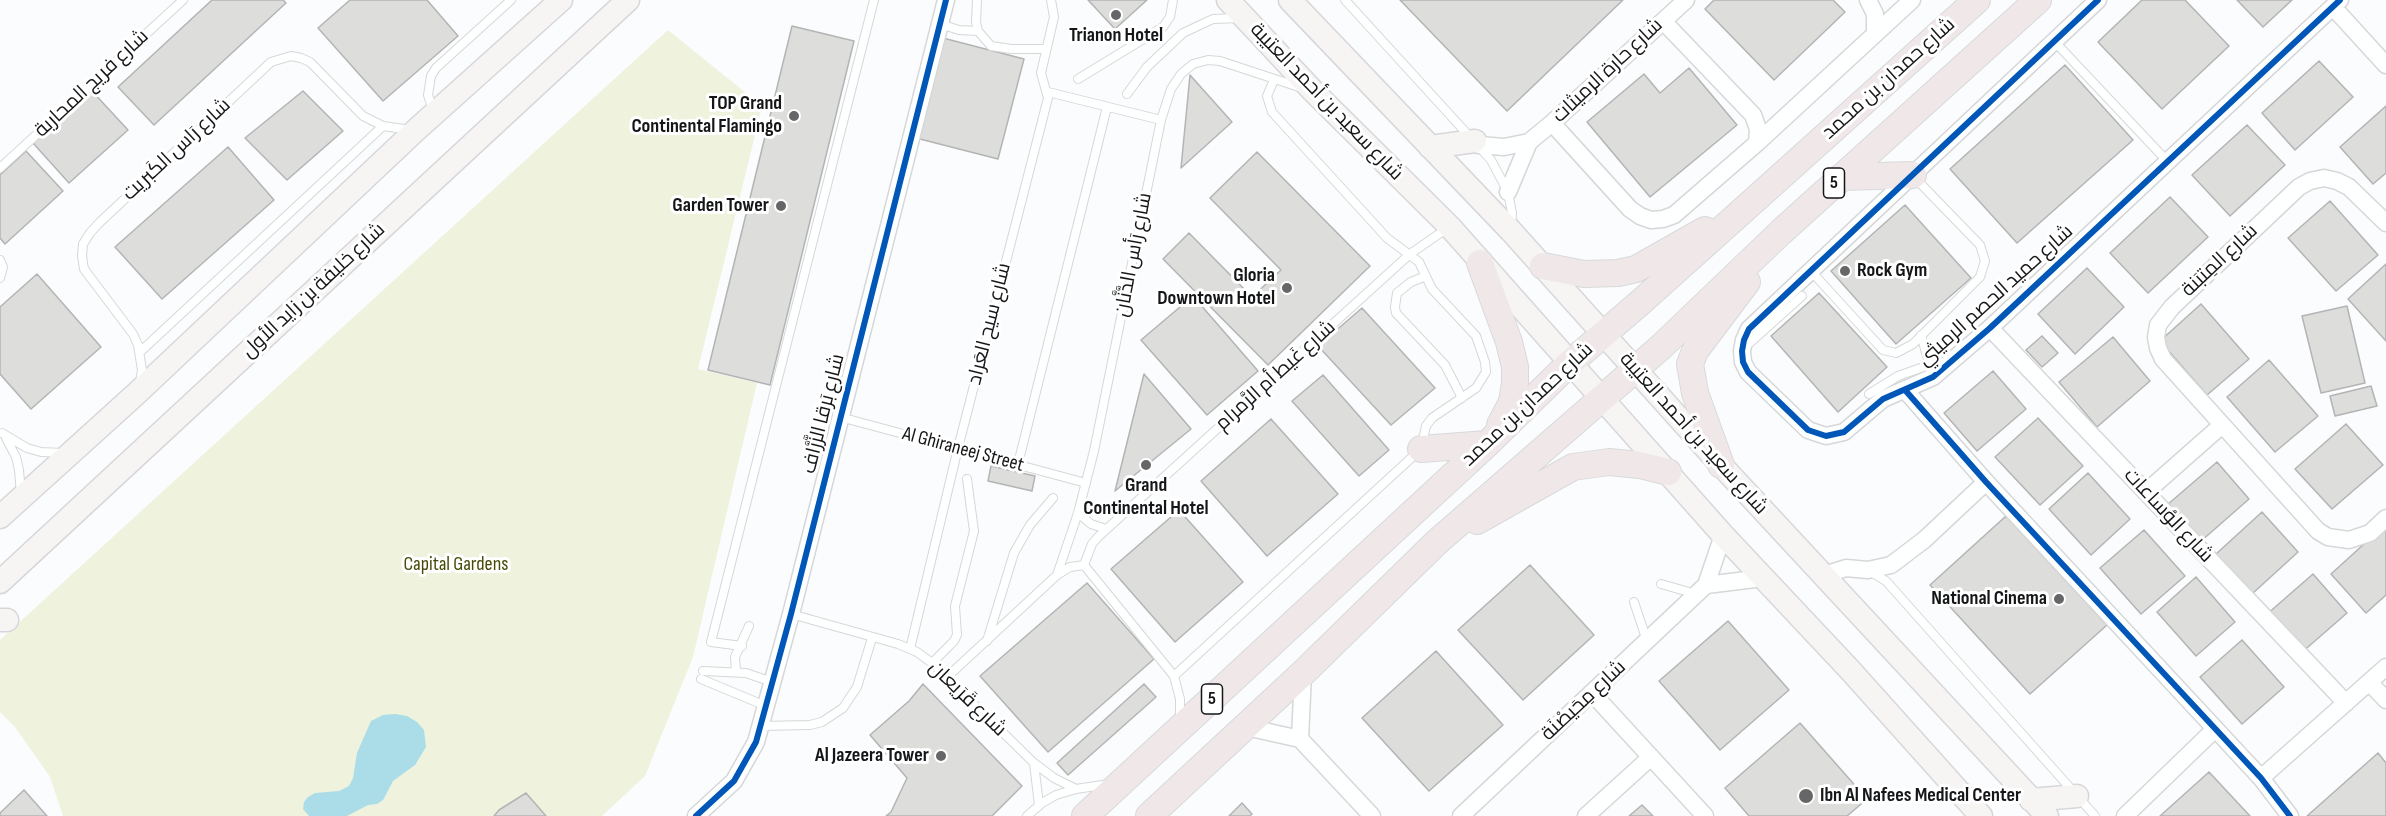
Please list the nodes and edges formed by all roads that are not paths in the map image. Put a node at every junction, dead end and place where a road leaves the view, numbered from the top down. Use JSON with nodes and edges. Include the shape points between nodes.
{"nodes":[{"id":1,"x":183,"y":0,"type":"edge"},
{"id":2,"x":511,"y":0,"type":"edge"},
{"id":3,"x":561,"y":0,"type":"edge"},
{"id":4,"x":628,"y":0,"type":"edge"},
{"id":5,"x":874,"y":0,"type":"edge"},
{"id":6,"x":946,"y":0,"type":"edge"},
{"id":7,"x":977,"y":0,"type":"edge"},
{"id":8,"x":1051,"y":0,"type":"edge"},
{"id":9,"x":1173,"y":0,"type":"edge"},
{"id":10,"x":1228,"y":0,"type":"edge"},
{"id":11,"x":1290,"y":0,"type":"edge"},
{"id":12,"x":1345,"y":0,"type":"edge"},
{"id":13,"x":1868,"y":0,"type":"edge"},
{"id":14,"x":1912,"y":0,"type":"edge"},
{"id":15,"x":1977,"y":0,"type":"edge"},
{"id":16,"x":2038,"y":0,"type":"edge"},
{"id":17,"x":2098,"y":0,"type":"edge"},
{"id":18,"x":1681,"y":1,"type":"edge"},
{"id":19,"x":2337,"y":4,"type":"edge"},
{"id":20,"x":1246,"y":19,"type":"junction"},
{"id":21,"x":1664,"y":21,"type":"junction"},
{"id":22,"x":940,"y":24,"type":"junction"},
{"id":23,"x":978,"y":31,"type":"junction"},
{"id":24,"x":1875,"y":34,"type":"junction"},
{"id":25,"x":2054,"y":41,"type":"junction"},
{"id":26,"x":1046,"y":49,"type":"junction"},
{"id":27,"x":2386,"y":65,"type":"edge"},
{"id":28,"x":1078,"y":79,"type":"dead end"},
{"id":29,"x":1274,"y":80,"type":"junction"},
{"id":30,"x":1313,"y":91,"type":"junction"},
{"id":31,"x":1048,"y":92,"type":"junction"},
{"id":32,"x":1127,"y":94,"type":"dead end"},
{"id":33,"x":1107,"y":107,"type":"junction"},
{"id":34,"x":435,"y":115,"type":"junction"},
{"id":35,"x":1161,"y":120,"type":"junction"},
{"id":36,"x":1552,"y":123,"type":"junction"},
{"id":37,"x":383,"y":126,"type":"junction"},
{"id":38,"x":416,"y":130,"type":"junction"},
{"id":39,"x":1529,"y":142,"type":"junction"},
{"id":40,"x":1477,"y":143,"type":"junction"},
{"id":41,"x":1757,"y":143,"type":"junction"},
{"id":42,"x":1430,"y":147,"type":"junction"},
{"id":43,"x":2168,"y":162,"type":"junction"},
{"id":44,"x":0,"y":168,"type":"edge"},
{"id":45,"x":1912,"y":175,"type":"junction"},
{"id":46,"x":1841,"y":177,"type":"junction"},
{"id":47,"x":1508,"y":192,"type":"junction"},
{"id":48,"x":1755,"y":200,"type":"junction"},
{"id":49,"x":2386,"y":222,"type":"edge"},
{"id":50,"x":1450,"y":227,"type":"junction"},
{"id":51,"x":1511,"y":231,"type":"junction"},
{"id":52,"x":1781,"y":232,"type":"junction"},
{"id":53,"x":1410,"y":254,"type":"junction"},
{"id":54,"x":0,"y":260,"type":"edge"},
{"id":55,"x":1480,"y":263,"type":"junction"},
{"id":56,"x":1542,"y":266,"type":"junction"},
{"id":57,"x":1810,"y":270,"type":"junction"},
{"id":58,"x":1426,"y":276,"type":"junction"},
{"id":59,"x":0,"y":278,"type":"edge"},
{"id":60,"x":1803,"y":296,"type":"dead end"},
{"id":61,"x":1990,"y":328,"type":"junction"},
{"id":62,"x":1604,"y":334,"type":"junction"},
{"id":63,"x":1921,"y":335,"type":"junction"},
{"id":64,"x":1742,"y":351,"type":"junction"},
{"id":65,"x":140,"y":352,"type":"junction"},
{"id":66,"x":1570,"y":363,"type":"junction"},
{"id":67,"x":1634,"y":370,"type":"junction"},
{"id":68,"x":1931,"y":371,"type":"junction"},
{"id":69,"x":1905,"y":390,"type":"junction"},
{"id":70,"x":136,"y":394,"type":"junction"},
{"id":71,"x":1869,"y":394,"type":"dead end"},
{"id":72,"x":1462,"y":398,"type":"junction"},
{"id":73,"x":1603,"y":399,"type":"junction"},
{"id":74,"x":840,"y":417,"type":"junction"},
{"id":75,"x":2222,"y":425,"type":"junction"},
{"id":76,"x":1,"y":432,"type":"edge"},
{"id":77,"x":1489,"y":441,"type":"junction"},
{"id":78,"x":958,"y":448,"type":"junction"},
{"id":79,"x":1421,"y":449,"type":"junction"},
{"id":80,"x":70,"y":453,"type":"junction"},
{"id":81,"x":1018,"y":464,"type":"junction"},
{"id":82,"x":1721,"y":465,"type":"junction"},
{"id":83,"x":1668,"y":472,"type":"junction"},
{"id":84,"x":967,"y":479,"type":"dead end"},
{"id":85,"x":1986,"y":482,"type":"junction"},
{"id":86,"x":1086,"y":483,"type":"junction"},
{"id":87,"x":2146,"y":492,"type":"junction"},
{"id":88,"x":1053,"y":498,"type":"dead end"},
{"id":89,"x":7,"y":509,"type":"edge"},
{"id":90,"x":1078,"y":513,"type":"junction"},
{"id":91,"x":2386,"y":518,"type":"edge"},
{"id":92,"x":1106,"y":530,"type":"junction"},
{"id":93,"x":1723,"y":535,"type":"junction"},
{"id":94,"x":1437,"y":542,"type":"junction"},
{"id":95,"x":1084,"y":565,"type":"junction"},
{"id":96,"x":1868,"y":570,"type":"junction"},
{"id":97,"x":1058,"y":575,"type":"junction"},
{"id":98,"x":1824,"y":575,"type":"junction"},
{"id":99,"x":1763,"y":578,"type":"junction"},
{"id":100,"x":0,"y":582,"type":"edge"},
{"id":101,"x":1661,"y":584,"type":"dead end"},
{"id":102,"x":1701,"y":590,"type":"junction"},
{"id":103,"x":1634,"y":602,"type":"dead end"},
{"id":104,"x":791,"y":614,"type":"junction"},
{"id":105,"x":749,"y":626,"type":"dead end"},
{"id":106,"x":872,"y":638,"type":"junction"},
{"id":107,"x":987,"y":641,"type":"junction"},
{"id":108,"x":1647,"y":641,"type":"junction"},
{"id":109,"x":742,"y":646,"type":"junction"},
{"id":110,"x":910,"y":649,"type":"junction"},
{"id":111,"x":932,"y":663,"type":"junction"},
{"id":112,"x":2386,"y":667,"type":"edge"},
{"id":113,"x":736,"y":672,"type":"junction"},
{"id":114,"x":1303,"y":673,"type":"junction"},
{"id":115,"x":1174,"y":676,"type":"junction"},
{"id":116,"x":946,"y":678,"type":"junction"},
{"id":117,"x":772,"y":682,"type":"junction"},
{"id":118,"x":2370,"y":682,"type":"junction"},
{"id":119,"x":1592,"y":693,"type":"junction"},
{"id":120,"x":2386,"y":700,"type":"edge"},
{"id":121,"x":2346,"y":703,"type":"junction"},
{"id":122,"x":766,"y":706,"type":"junction"},
{"id":123,"x":760,"y":726,"type":"junction"},
{"id":124,"x":1246,"y":727,"type":"junction"},
{"id":125,"x":2215,"y":729,"type":"junction"},
{"id":126,"x":1176,"y":734,"type":"junction"},
{"id":127,"x":1300,"y":739,"type":"junction"},
{"id":128,"x":1651,"y":757,"type":"junction"},
{"id":129,"x":1034,"y":763,"type":"junction"},
{"id":130,"x":2261,"y":778,"type":"junction"},
{"id":131,"x":1121,"y":782,"type":"junction"},
{"id":132,"x":1076,"y":789,"type":"junction"},
{"id":133,"x":2077,"y":796,"type":"junction"},
{"id":134,"x":1040,"y":805,"type":"junction"},
{"id":135,"x":2039,"y":808,"type":"edge"},
{"id":136,"x":696,"y":816,"type":"edge"},
{"id":137,"x":1027,"y":816,"type":"edge"},
{"id":138,"x":1085,"y":816,"type":"edge"},
{"id":139,"x":1149,"y":816,"type":"edge"},
{"id":140,"x":1372,"y":816,"type":"edge"},
{"id":141,"x":1461,"y":816,"type":"edge"},
{"id":142,"x":1586,"y":816,"type":"edge"},
{"id":143,"x":1705,"y":816,"type":"edge"},
{"id":144,"x":1981,"y":816,"type":"edge"},
{"id":145,"x":2095,"y":816,"type":"edge"},
{"id":146,"x":2126,"y":816,"type":"edge"},
{"id":147,"x":2290,"y":816,"type":"edge"}],
"edges":[{"from":1,"to":44,"type":"lane","name":"شارع فريج المحاربة"},
{"from":2,"to":34,"type":"lane","via":[[436,68],[428,95]]},
{"from":3,"to":34,"type":"main road"},
{"from":4,"to":100,"type":"main road","name":"شارع خليفة بن زايد الأول"},
{"from":5,"to":109,"type":"lane","via":[[711,642]]},
{"from":6,"to":22,"type":"street","name":"شارع بَرقا الزَّرَّاف"},
{"from":7,"to":23,"type":"lane"},
{"from":8,"to":26,"type":"lane","name":"شارع سيح العَراد","via":[[1054,17]]},
{"from":9,"to":28,"type":"lane","via":[[1170,17],[1163,27]]},
{"from":10,"to":20,"type":"main road","name":"شارع سعيد بن أحمد العتيبة"},
{"from":11,"to":42,"type":"main road","name":"شارع سعيد بن أحمد العتيبة"},
{"from":12,"to":40,"type":"lane"},
{"from":13,"to":24,"type":"street","via":[[1875,14]]},
{"from":14,"to":24,"type":"street"},
{"from":15,"to":48,"type":"main road","name":"شارع حمدان بن محمد","number":"5"},
{"from":16,"to":46,"type":"main road","name":"شارع حمدان بن محمد","number":"5"},
{"from":17,"to":25,"type":"street"},
{"from":18,"to":21,"type":"street","name":"شارع حارة الرميثات"},
{"from":19,"to":27,"type":"street"},
{"from":19,"to":43,"type":"street","name":"شارع حميد الحصم الرميثي"},
{"from":20,"to":30,"type":"main road","name":"شارع سعيد بن أحمد العتيبة"},
{"from":20,"to":32,"type":"lane","via":[[1213,19],[1183,33],[1147,67]]},
{"from":21,"to":36,"type":"street","name":"شارع حارة الرميثات"},
{"from":21,"to":41,"type":"street","via":[[1753,115]]},
{"from":22,"to":23,"type":"lane"},
{"from":22,"to":74,"type":"street","name":"شارع بَرقا الزَّرَّاف"},
{"from":23,"to":26,"type":"lane","via":[[991,46]]},
{"from":24,"to":41,"type":"street"},
{"from":25,"to":43,"type":"lane"},
{"from":25,"to":45,"type":"street"},
{"from":26,"to":31,"type":"lane","name":"شارع سيح العَراد","via":[[1041,73]]},
{"from":29,"to":30,"type":"lane","name":"شارع رَأس الدَّنَّان"},
{"from":29,"to":35,"type":"lane","name":"شارع رَأس الدَّنَّان","via":[[1220,61],[1193,64],[1171,89]]},
{"from":29,"to":53,"type":"lane","via":[[1267,96],[1277,120],[1387,238]]},
{"from":30,"to":50,"type":"main road","name":"شارع سعيد بن أحمد العتيبة"},
{"from":31,"to":33,"type":"lane"},
{"from":31,"to":78,"type":"lane","name":"شارع سيح العَراد"},
{"from":33,"to":35,"type":"lane"},
{"from":33,"to":81,"type":"lane"},
{"from":34,"to":38,"type":"main road"},
{"from":35,"to":86,"type":"lane","name":"شارع رَأس الدَّنَّان"},
{"from":36,"to":39,"type":"street","name":"شارع حارة الرميثات"},
{"from":36,"to":41,"type":"street","via":[[1630,209],[1651,220],[1674,215]]},
{"from":37,"to":38,"type":"lane","name":"شارع رَاس الكَبريت"},
{"from":37,"to":65,"type":"lane"},
{"from":37,"to":65,"type":"lane","name":"شارع رَاس الكَبريت","via":[[355,110],[310,62],[291,56],[271,62],[99,223],[83,244],[84,269],[133,334]]},
{"from":38,"to":70,"type":"main road"},
{"from":39,"to":40,"type":"street","via":[[1504,147]]},
{"from":39,"to":47,"type":"street","name":"شارع حارة الرميثات"},
{"from":40,"to":42,"type":"main road"},
{"from":40,"to":47,"type":"lane","via":[[1499,172]]},
{"from":42,"to":51,"type":"main road","name":"شارع سعيد بن أحمد العتيبة"},
{"from":43,"to":61,"type":"street","name":"شارع حميد الحصم الرميثي"},
{"from":45,"to":46,"type":"main road"},
{"from":45,"to":57,"type":"street"},
{"from":45,"to":63,"type":"lane","name":"شارع حميد الحصم الرميثي","via":[[1980,245],[1985,261],[1980,277]]},
{"from":46,"to":52,"type":"main road","name":"شارع حمدان بن محمد","number":"5"},
{"from":47,"to":51,"type":"lane"},
{"from":48,"to":56,"type":"main road","via":[[1636,269],[1601,274]]},
{"from":48,"to":62,"type":"main road","name":"شارع حمدان بن محمد","number":"5"},
{"from":49,"to":75,"type":"street","name":"شارع المِتبَنة","via":[[2349,187],[2324,178],[2310,181],[2299,187],[2164,315],[2156,337],[2163,359]]},
{"from":50,"to":53,"type":"lane","name":"شارع غَيط أم الرَّمرام"},
{"from":50,"to":55,"type":"main road","name":"شارع سعيد بن أحمد العتيبة"},
{"from":51,"to":56,"type":"main road","name":"شارع سعيد بن أحمد العتيبة"},
{"from":52,"to":67,"type":"main road","name":"شارع حمدان بن محمد","number":"5"},
{"from":52,"to":82,"type":"main road","via":[[1695,351],[1690,364],[1695,393]]},
{"from":53,"to":58,"type":"lane"},
{"from":53,"to":92,"type":"lane","name":"شارع غَيط أم الرَّمرام"},
{"from":54,"to":59,"type":"lane"},
{"from":55,"to":66,"type":"main road","name":"شارع سعيد بن أحمد العتيبة"},
{"from":55,"to":77,"type":"main road","via":[[1515,367],[1512,402]]},
{"from":56,"to":62,"type":"main road","name":"شارع سعيد بن أحمد العتيبة"},
{"from":57,"to":63,"type":"lane","name":"شارع حميد الحصم الرميثي","via":[[1883,350],[1902,351]]},
{"from":57,"to":64,"type":"street","via":[[1749,330]]},
{"from":58,"to":72,"type":"lane","via":[[1438,296],[1470,327],[1481,346],[1486,372],[1476,388]]},
{"from":58,"to":72,"type":"lane","via":[[1397,293],[1396,313],[1445,365]]},
{"from":60,"to":64,"type":"lane"},
{"from":61,"to":68,"type":"street","name":"شارع حميد الحصم الرميثي"},
{"from":61,"to":87,"type":"street","name":"شارع الوُساعات"},
{"from":62,"to":66,"type":"main road","name":"شارع حمدان بن محمد","number":"5"},
{"from":62,"to":67,"type":"main road","name":"شارع سعيد بن أحمد العتيبة"},
{"from":63,"to":68,"type":"lane","name":"شارع حميد الحصم الرميثي"},
{"from":64,"to":69,"type":"street","name":"شارع حميد الحصم الرميثي","via":[[1748,372],[1816,435],[1844,432],[1883,399]]},
{"from":65,"to":70,"type":"lane","name":"شارع رَاس الكَبريت","via":[[142,370]]},
{"from":66,"to":73,"type":"main road","name":"شارع سعيد بن أحمد العتيبة"},
{"from":66,"to":77,"type":"main road","name":"شارع حمدان بن محمد","number":"5"},
{"from":67,"to":73,"type":"main road","name":"شارع حمدان بن محمد","number":"5"},
{"from":67,"to":82,"type":"main road","name":"شارع سعيد بن أحمد العتيبة"},
{"from":68,"to":69,"type":"street","name":"شارع حميد الحصم الرميثي"},
{"from":68,"to":71,"type":"lane","via":[[1898,376]]},
{"from":69,"to":85,"type":"street"},
{"from":70,"to":80,"type":"main road"},
{"from":72,"to":79,"type":"lane","via":[[1432,418]]},
{"from":73,"to":83,"type":"main road","name":"شارع سعيد بن أحمد العتيبة"},
{"from":73,"to":94,"type":"main road","name":"شارع حمدان بن محمد","number":"5"},
{"from":74,"to":78,"type":"lane","name":"Al Ghiraneej Street"},
{"from":74,"to":104,"type":"street","name":"شارع بَرقا الزَّرَّاف"},
{"from":75,"to":87,"type":"street"},
{"from":75,"to":91,"type":"street","name":"شارع المِتبَنة","via":[[2310,523],[2328,537],[2360,538]]},
{"from":76,"to":80,"type":"lane","via":[[27,448]]},
{"from":76,"to":89,"type":"lane","via":[[16,457],[21,484]]},
{"from":77,"to":79,"type":"main road"},
{"from":77,"to":126,"type":"main road","name":"شارع حمدان بن محمد","number":"5"},
{"from":78,"to":81,"type":"lane","name":"Al Ghiraneej Street"},
{"from":78,"to":110,"type":"lane","name":"شارع سيح العَراد"},
{"from":79,"to":115,"type":"lane"},
{"from":80,"to":89,"type":"main road"},
{"from":81,"to":86,"type":"lane","name":"Al Ghiraneej Street"},
{"from":82,"to":98,"type":"main road","name":"شارع سعيد بن أحمد العتيبة"},
{"from":83,"to":93,"type":"main road","name":"شارع سعيد بن أحمد العتيبة"},
{"from":83,"to":94,"type":"main road","via":[[1609,462],[1573,468]]},
{"from":84,"to":111,"type":"lane","via":[[974,531],[955,606],[957,635]]},
{"from":85,"to":96,"type":"street","via":[[1892,565]]},
{"from":85,"to":125,"type":"street"},
{"from":86,"to":90,"type":"lane","name":"شارع رَأس الدَّنَّان"},
{"from":87,"to":121,"type":"street","name":"شارع الوُساعات"},
{"from":88,"to":107,"type":"lane","via":[[1018,542]]},
{"from":90,"to":92,"type":"lane"},
{"from":90,"to":97,"type":"lane","name":"شارع رَأس الدَّنَّان"},
{"from":92,"to":95,"type":"lane","name":"شارع غَيط أم الرَّمرام","via":[[1092,544]]},
{"from":93,"to":99,"type":"main road","name":"شارع سعيد بن أحمد العتيبة"},
{"from":93,"to":102,"type":"street","name":"شارع مِحَيصْنَة"},
{"from":94,"to":114,"type":"main road","name":"شارع حمدان بن محمد","number":"5"},
{"from":95,"to":97,"type":"lane","via":[[1070,567]]},
{"from":95,"to":115,"type":"lane"},
{"from":96,"to":98,"type":"street","via":[[1846,568]]},
{"from":96,"to":133,"type":"lane","via":[[1886,581]]},
{"from":97,"to":107,"type":"lane"},
{"from":98,"to":135,"type":"main road","name":"شارع سعيد بن أحمد العتيبة"},
{"from":99,"to":102,"type":"street"},
{"from":99,"to":144,"type":"main road","name":"شارع سعيد بن أحمد العتيبة"},
{"from":101,"to":102,"type":"lane"},
{"from":102,"to":108,"type":"street","name":"شارع مِحَيصْنَة"},
{"from":103,"to":108,"type":"lane"},
{"from":104,"to":106,"type":"lane","name":"شارع قَرَيعان"},
{"from":104,"to":117,"type":"street","name":"شارع بَرقا الزَّرَّاف"},
{"from":105,"to":109,"type":"lane"},
{"from":106,"to":110,"type":"lane","name":"شارع قَرَيعان"},
{"from":106,"to":123,"type":"lane","via":[[857,687],[843,708],[810,725]]},
{"from":107,"to":116,"type":"lane"},
{"from":108,"to":119,"type":"street","name":"شارع مِحَيصْنَة"},
{"from":109,"to":113,"type":"lane","via":[[734,661]]},
{"from":110,"to":111,"type":"lane","name":"شارع قَرَيعان"},
{"from":111,"to":116,"type":"lane","name":"شارع قَرَيعان"},
{"from":112,"to":118,"type":"street"},
{"from":113,"to":117,"type":"lane"},
{"from":113,"to":122,"type":"lane","via":[[702,675]]},
{"from":114,"to":124,"type":"main road","name":"شارع حمدان بن محمد","number":"5"},
{"from":114,"to":127,"type":"street"},
{"from":115,"to":126,"type":"lane","via":[[1180,699]]},
{"from":116,"to":129,"type":"lane","name":"شارع قَرَيعان"},
{"from":117,"to":122,"type":"street","name":"شارع بَرقا الزَّرَّاف"},
{"from":118,"to":120,"type":"street"},
{"from":118,"to":121,"type":"street"},
{"from":119,"to":128,"type":"street"},
{"from":119,"to":141,"type":"street","name":"شارع مِحَيصْنَة"},
{"from":121,"to":130,"type":"street"},
{"from":122,"to":123,"type":"street","name":"شارع بَرقا الزَّرَّاف"},
{"from":123,"to":136,"type":"street","name":"شارع بَرقا الزَّرَّاف","via":[[756,742],[734,781]]},
{"from":124,"to":127,"type":"street"},
{"from":124,"to":139,"type":"main road","name":"شارع حمدان بن محمد","number":"5"},
{"from":125,"to":130,"type":"street"},
{"from":125,"to":146,"type":"street"},
{"from":126,"to":131,"type":"main road","name":"شارع حمدان بن محمد","number":"5"},
{"from":127,"to":140,"type":"street"},
{"from":128,"to":142,"type":"street"},
{"from":128,"to":143,"type":"street"},
{"from":129,"to":132,"type":"lane","name":"شارع قَرَيعان"},
{"from":129,"to":134,"type":"lane"},
{"from":130,"to":147,"type":"street"},
{"from":131,"to":132,"type":"lane"},
{"from":131,"to":138,"type":"main road","name":"شارع حمدان بن محمد","number":"5"},
{"from":132,"to":134,"type":"lane"},
{"from":133,"to":135,"type":"main road"},
{"from":133,"to":145,"type":"lane"},
{"from":134,"to":137,"type":"lane"}]}
